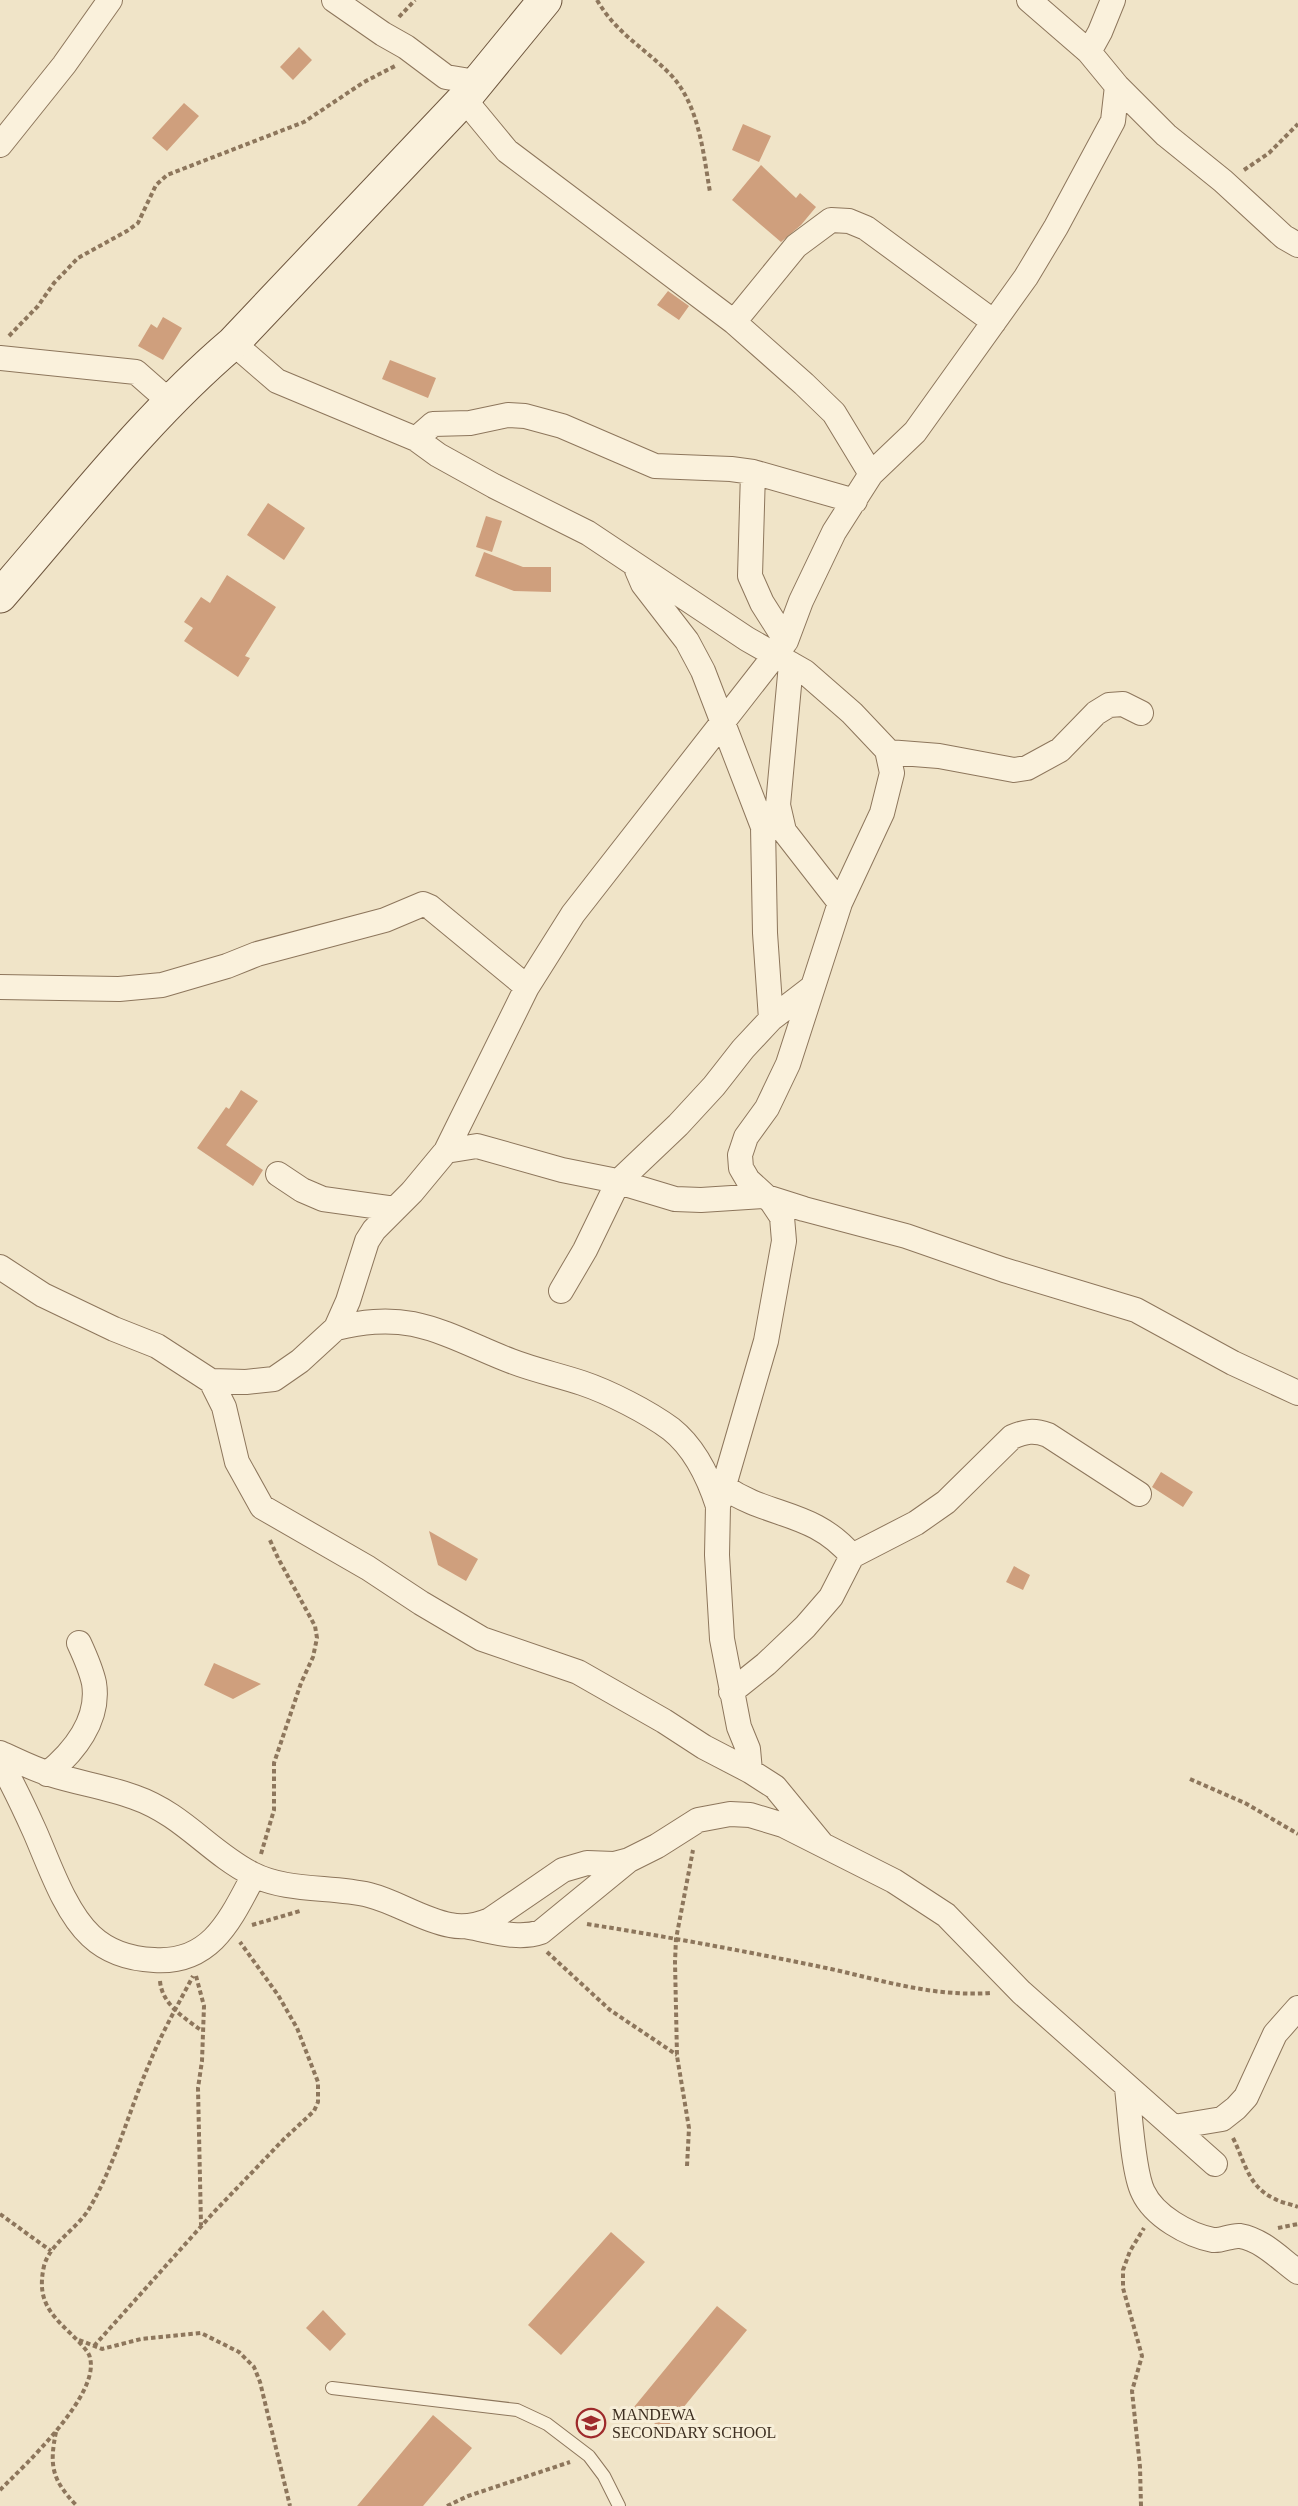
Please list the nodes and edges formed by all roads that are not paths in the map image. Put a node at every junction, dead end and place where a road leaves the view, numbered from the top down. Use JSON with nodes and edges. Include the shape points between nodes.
{"nodes":[{"id":1,"x":110,"y":0,"type":"edge"},
{"id":2,"x":334,"y":0,"type":"edge"},
{"id":3,"x":545,"y":0,"type":"edge"},
{"id":4,"x":1029,"y":0,"type":"edge"},
{"id":5,"x":1113,"y":0,"type":"edge"},
{"id":6,"x":1089,"y":52,"type":"junction"},
{"id":7,"x":1117,"y":86,"type":"junction"},
{"id":8,"x":470,"y":91,"type":"junction"},
{"id":9,"x":1145,"y":111,"type":"junction"},
{"id":10,"x":1107,"y":133,"type":"junction"},
{"id":11,"x":0,"y":145,"type":"edge"},
{"id":12,"x":1298,"y":245,"type":"edge"},
{"id":13,"x":734,"y":322,"type":"junction"},
{"id":14,"x":994,"y":322,"type":"junction"},
{"id":15,"x":233,"y":343,"type":"junction"},
{"id":16,"x":3,"y":348,"type":"edge"},
{"id":17,"x":179,"y":395,"type":"junction"},
{"id":18,"x":416,"y":439,"type":"junction"},
{"id":19,"x":753,"y":472,"type":"junction"},
{"id":20,"x":871,"y":474,"type":"junction"},
{"id":21,"x":855,"y":501,"type":"junction"},
{"id":22,"x":636,"y":566,"type":"junction"},
{"id":23,"x":0,"y":596,"type":"edge"},
{"id":24,"x":784,"y":653,"type":"junction"},
{"id":25,"x":1141,"y":713,"type":"dead end"},
{"id":26,"x":723,"y":719,"type":"junction"},
{"id":27,"x":888,"y":753,"type":"junction"},
{"id":28,"x":779,"y":780,"type":"junction"},
{"id":29,"x":763,"y":826,"type":"junction"},
{"id":30,"x":840,"y":903,"type":"junction"},
{"id":31,"x":0,"y":987,"type":"edge"},
{"id":32,"x":527,"y":987,"type":"junction"},
{"id":33,"x":810,"y":989,"type":"junction"},
{"id":34,"x":771,"y":1019,"type":"junction"},
{"id":35,"x":446,"y":1151,"type":"junction"},
{"id":36,"x":278,"y":1174,"type":"dead end"},
{"id":37,"x":618,"y":1182,"type":"junction"},
{"id":38,"x":763,"y":1196,"type":"junction"},
{"id":39,"x":394,"y":1209,"type":"junction"},
{"id":40,"x":0,"y":1268,"type":"edge"},
{"id":41,"x":561,"y":1291,"type":"dead end"},
{"id":42,"x":336,"y":1328,"type":"junction"},
{"id":43,"x":211,"y":1381,"type":"junction"},
{"id":44,"x":1298,"y":1393,"type":"edge"},
{"id":45,"x":1139,"y":1494,"type":"dead end"},
{"id":46,"x":721,"y":1497,"type":"junction"},
{"id":47,"x":852,"y":1556,"type":"junction"},
{"id":48,"x":79,"y":1643,"type":"dead end"},
{"id":49,"x":731,"y":1692,"type":"junction"},
{"id":50,"x":3,"y":1763,"type":"edge"},
{"id":51,"x":750,"y":1771,"type":"junction"},
{"id":52,"x":47,"y":1774,"type":"junction"},
{"id":53,"x":821,"y":1843,"type":"junction"},
{"id":54,"x":629,"y":1860,"type":"junction"},
{"id":55,"x":254,"y":1875,"type":"junction"},
{"id":56,"x":464,"y":1926,"type":"junction"},
{"id":57,"x":1298,"y":2008,"type":"edge"},
{"id":58,"x":1127,"y":2088,"type":"junction"},
{"id":59,"x":1174,"y":2127,"type":"junction"},
{"id":60,"x":1215,"y":2164,"type":"dead end"},
{"id":61,"x":1298,"y":2272,"type":"edge"},
{"id":62,"x":332,"y":2388,"type":"dead end"},
{"id":63,"x":619,"y":2506,"type":"edge"}],
"edges":[{"from":1,"to":11,"type":"street"},
{"from":2,"to":8,"type":"street"},
{"from":3,"to":8,"type":"main road"},
{"from":4,"to":6,"type":"street"},
{"from":5,"to":6,"type":"street"},
{"from":6,"to":7,"type":"street"},
{"from":7,"to":9,"type":"street"},
{"from":7,"to":10,"type":"street","via":[[1113,121]]},
{"from":8,"to":13,"type":"street","via":[[507,151]]},
{"from":8,"to":15,"type":"main road"},
{"from":9,"to":10,"type":"street"},
{"from":9,"to":12,"type":"street","via":[[1166,135]]},
{"from":10,"to":14,"type":"street","via":[[1056,227]]},
{"from":13,"to":14,"type":"street","via":[[796,246],[831,220],[849,221],[866,228]]},
{"from":13,"to":20,"type":"street","via":[[834,413]]},
{"from":14,"to":20,"type":"street","via":[[915,432]]},
{"from":15,"to":17,"type":"main road"},
{"from":15,"to":18,"type":"street","via":[[277,381]]},
{"from":16,"to":17,"type":"street","via":[[136,372],[161,394]]},
{"from":17,"to":23,"type":"main road"},
{"from":18,"to":19,"type":"street","via":[[433,424],[525,416],[562,426],[655,466]]},
{"from":18,"to":22,"type":"street","via":[[494,486],[588,533]]},
{"from":19,"to":21,"type":"street"},
{"from":19,"to":24,"type":"street","via":[[750,576]]},
{"from":20,"to":21,"type":"street"},
{"from":21,"to":24,"type":"street","via":[[834,532],[801,601]]},
{"from":22,"to":24,"type":"street"},
{"from":22,"to":26,"type":"street","via":[[643,584],[687,641]]},
{"from":24,"to":26,"type":"street"},
{"from":24,"to":27,"type":"street","via":[[852,713]]},
{"from":24,"to":28,"type":"street"},
{"from":25,"to":27,"type":"street","via":[[1122,705],[1109,705],[1060,750],[1027,768],[1014,770],[939,756]]},
{"from":26,"to":29,"type":"street"},
{"from":26,"to":32,"type":"street","via":[[573,914]]},
{"from":27,"to":30,"type":"street","via":[[892,773],[882,813]]},
{"from":28,"to":29,"type":"street"},
{"from":28,"to":30,"type":"street","via":[[778,805],[784,831]]},
{"from":29,"to":34,"type":"street"},
{"from":30,"to":33,"type":"street"},
{"from":31,"to":32,"type":"street","via":[[162,986],[279,948],[386,920],[423,904]]},
{"from":32,"to":35,"type":"street"},
{"from":33,"to":34,"type":"street"},
{"from":33,"to":38,"type":"street","via":[[788,1064],[767,1108],[746,1137],[740,1155],[741,1168]]},
{"from":34,"to":37,"type":"street","via":[[678,1125]]},
{"from":35,"to":37,"type":"street","via":[[477,1146]]},
{"from":35,"to":39,"type":"street"},
{"from":36,"to":39,"type":"street","via":[[323,1199]]},
{"from":37,"to":38,"type":"street","via":[[675,1199]]},
{"from":37,"to":41,"type":"street"},
{"from":38,"to":44,"type":"street","via":[[906,1236],[1136,1310]]},
{"from":38,"to":46,"type":"street","via":[[782,1217],[784,1241],[766,1341]]},
{"from":39,"to":42,"type":"street","via":[[367,1241]]},
{"from":40,"to":43,"type":"street","via":[[43,1294],[157,1346]]},
{"from":42,"to":43,"type":"street","via":[[274,1379]]},
{"from":42,"to":46,"type":"street","via":[[363,1322],[413,1324],[606,1392],[671,1429]]},
{"from":43,"to":51,"type":"street","via":[[224,1407],[237,1462],[262,1507],[482,1639],[578,1672]]},
{"from":45,"to":47,"type":"street","via":[[1048,1435],[1024,1431],[1012,1437],[946,1502],[916,1523]]},
{"from":46,"to":47,"type":"street","via":[[810,1522],[842,1544]]},
{"from":46,"to":49,"type":"street","via":[[717,1555],[722,1639]]},
{"from":47,"to":49,"type":"street","via":[[831,1597],[805,1627]]},
{"from":48,"to":52,"type":"street","via":[[94,1685],[92,1709],[84,1734],[73,1751]]},
{"from":49,"to":51,"type":"street","via":[[748,1749]]},
{"from":50,"to":52,"type":"street"},
{"from":50,"to":55,"type":"street","via":[[76,1918],[91,1936],[111,1949],[134,1959],[160,1960],[186,1956],[210,1944],[226,1934]]},
{"from":51,"to":53,"type":"street","via":[[775,1787]]},
{"from":52,"to":55,"type":"street","via":[[134,1796],[158,1807]]},
{"from":53,"to":54,"type":"street","via":[[750,1815],[730,1814],[699,1820]]},
{"from":53,"to":58,"type":"street","via":[[894,1881],[946,1915],[1021,1992]]},
{"from":54,"to":56,"type":"street","via":[[587,1863],[563,1870],[490,1920]]},
{"from":54,"to":56,"type":"street","via":[[540,1930]]},
{"from":55,"to":56,"type":"street","via":[[308,1889],[371,1896],[450,1926]]},
{"from":57,"to":59,"type":"street","via":[[1275,2034],[1246,2097],[1236,2108],[1222,2119]]},
{"from":58,"to":59,"type":"street"},
{"from":58,"to":61,"type":"street","via":[[1142,2191],[1149,2203],[1196,2235],[1216,2241],[1238,2236],[1254,2241]]},
{"from":59,"to":60,"type":"street"},
{"from":62,"to":63,"type":"lane","via":[[517,2410],[547,2424],[589,2456]]}]}
